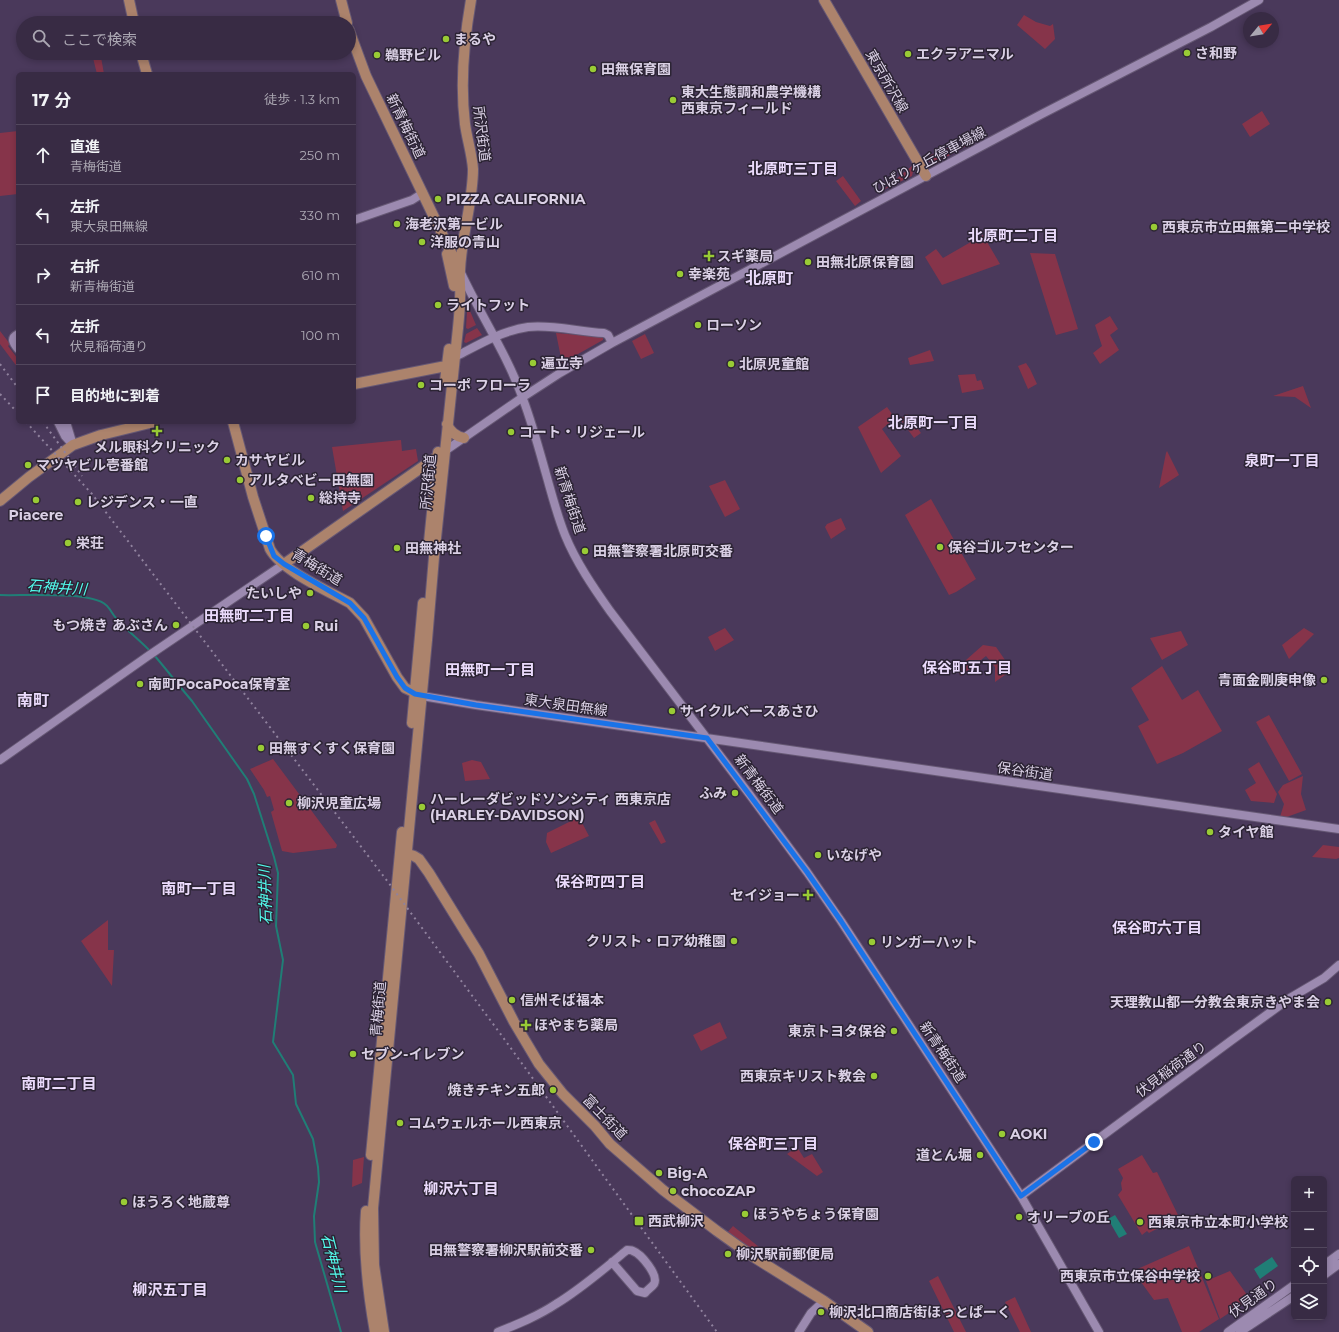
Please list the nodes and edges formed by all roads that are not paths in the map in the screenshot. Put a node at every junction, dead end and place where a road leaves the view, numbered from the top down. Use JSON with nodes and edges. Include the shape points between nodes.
{"nodes":[{"id":1,"x":129,"y":0,"type":"edge"},
{"id":2,"x":341,"y":0,"type":"edge"},
{"id":3,"x":471,"y":0,"type":"edge"},
{"id":4,"x":824,"y":0,"type":"edge"},
{"id":5,"x":1259,"y":0,"type":"edge"},
{"id":6,"x":132,"y":16,"type":"edge"},
{"id":7,"x":345,"y":16,"type":"edge"},
{"id":8,"x":356,"y":49,"type":"edge"},
{"id":9,"x":143,"y":60,"type":"edge"},
{"id":10,"x":146,"y":72,"type":"edge"},
{"id":11,"x":926,"y":176,"type":"junction"},
{"id":12,"x":423,"y":193,"type":"junction"},
{"id":13,"x":356,"y":219,"type":"edge"},
{"id":14,"x":442,"y":233,"type":"junction"},
{"id":15,"x":463,"y":244,"type":"junction"},
{"id":16,"x":448,"y":245,"type":"junction"},
{"id":17,"x":460,"y":271,"type":"junction"},
{"id":18,"x":454,"y":286,"type":"junction"},
{"id":19,"x":16,"y":335,"type":"edge"},
{"id":20,"x":494,"y":336,"type":"junction"},
{"id":21,"x":612,"y":343,"type":"junction"},
{"id":22,"x":16,"y":346,"type":"edge"},
{"id":23,"x":454,"y":357,"type":"junction"},
{"id":24,"x":446,"y":366,"type":"junction"},
{"id":25,"x":356,"y":384,"type":"edge"},
{"id":26,"x":523,"y":397,"type":"junction"},
{"id":27,"x":59,"y":424,"type":"edge"},
{"id":28,"x":67,"y":424,"type":"edge"},
{"id":29,"x":146,"y":424,"type":"edge"},
{"id":30,"x":234,"y":424,"type":"edge"},
{"id":31,"x":447,"y":424,"type":"junction"},
{"id":32,"x":464,"y":438,"type":"junction"},
{"id":33,"x":73,"y":445,"type":"junction"},
{"id":34,"x":441,"y":454,"type":"junction"},
{"id":35,"x":417,"y":470,"type":"junction"},
{"id":36,"x":435,"y":481,"type":"junction"},
{"id":37,"x":0,"y":501,"type":"edge"},
{"id":38,"x":284,"y":564,"type":"junction"},
{"id":39,"x":418,"y":695,"type":"junction"},
{"id":40,"x":707,"y":738,"type":"junction"},
{"id":41,"x":0,"y":760,"type":"edge"},
{"id":42,"x":1339,"y":829,"type":"edge"},
{"id":43,"x":403,"y":852,"type":"junction"},
{"id":44,"x":1339,"y":965,"type":"edge"},
{"id":45,"x":1021,"y":1196,"type":"junction"},
{"id":46,"x":1339,"y":1254,"type":"edge"},
{"id":47,"x":612,"y":1262,"type":"junction"},
{"id":48,"x":1327,"y":1263,"type":"edge"},
{"id":49,"x":1339,"y":1264,"type":"edge"},
{"id":50,"x":1327,"y":1272,"type":"edge"},
{"id":51,"x":1291,"y":1293,"type":"edge"},
{"id":52,"x":1290,"y":1298,"type":"edge"},
{"id":53,"x":824,"y":1301,"type":"junction"},
{"id":54,"x":1248,"y":1329,"type":"edge"},
{"id":55,"x":375,"y":1332,"type":"edge"},
{"id":56,"x":384,"y":1332,"type":"edge"},
{"id":57,"x":498,"y":1332,"type":"edge"},
{"id":58,"x":799,"y":1332,"type":"edge"},
{"id":59,"x":868,"y":1332,"type":"edge"},
{"id":60,"x":1099,"y":1332,"type":"edge"},
{"id":61,"x":1228,"y":1332,"type":"edge"},
{"id":62,"x":1240,"y":1332,"type":"edge"}],
"edges":[{"from":1,"to":6,"type":"main road"},
{"from":2,"to":7,"type":"main road"},
{"from":3,"to":15,"type":"main road","name":"所沢街道","via":[[465,38],[463,81],[465,124],[473,174]]},
{"from":4,"to":11,"type":"main road","name":"東京所沢線"},
{"from":5,"to":11,"type":"main road","name":"ひばりヶ丘停車場線"},
{"from":8,"to":12,"type":"main road","name":"新青梅街道","via":[[366,76]]},
{"from":9,"to":10,"type":"main road"},
{"from":11,"to":21,"type":"main road","name":"ひばりヶ丘停車場線"},
{"from":12,"to":13,"type":"main road","via":[[412,200]]},
{"from":12,"to":14,"type":"main road","name":"新青梅街道"},
{"from":14,"to":16,"type":"main road","name":"新青梅街道"},
{"from":14,"to":18,"type":"main road","name":"新青梅街道"},
{"from":15,"to":16,"type":"main road"},
{"from":15,"to":17,"type":"main road","name":"所沢街道"},
{"from":16,"to":17,"type":"main road","name":"新青梅街道"},
{"from":17,"to":18,"type":"main road","name":"所沢街道"},
{"from":17,"to":20,"type":"main road","name":"新青梅街道"},
{"from":17,"to":23,"type":"main road","name":"所沢街道"},
{"from":18,"to":24,"type":"main road","name":"所沢街道"},
{"from":19,"to":22,"type":"main road","via":[[12,339]]},
{"from":20,"to":21,"type":"main road","via":[[528,327],[542,327],[604,333]]},
{"from":20,"to":23,"type":"main road"},
{"from":20,"to":26,"type":"main road","name":"新青梅街道"},
{"from":21,"to":26,"type":"main road","name":"ひばりヶ丘停車場線"},
{"from":23,"to":31,"type":"main road","name":"所沢街道"},
{"from":24,"to":25,"type":"main road"},
{"from":24,"to":34,"type":"main road","name":"所沢街道"},
{"from":26,"to":32,"type":"main road","name":"ひばりヶ丘停車場線"},
{"from":26,"to":40,"type":"main road","name":"新青梅街道","via":[[556,509],[575,556],[610,611]]},
{"from":27,"to":33,"type":"main road"},
{"from":28,"to":33,"type":"main road"},
{"from":29,"to":33,"type":"main road"},
{"from":30,"to":38,"type":"main road","name":"青梅街道","via":[[270,549]]},
{"from":31,"to":32,"type":"main road","via":[[449,430]]},
{"from":31,"to":34,"type":"main road","name":"所沢街道"},
{"from":32,"to":34,"type":"main road","name":"ひばりヶ丘停車場線"},
{"from":33,"to":37,"type":"main road"},
{"from":34,"to":35,"type":"main road"},
{"from":34,"to":36,"type":"main road","name":"所沢街道"},
{"from":34,"to":39,"type":"main road","name":"所沢街道"},
{"from":35,"to":36,"type":"main road","via":[[429,472]]},
{"from":35,"to":38,"type":"main road"},
{"from":36,"to":39,"type":"main road","name":"所沢街道"},
{"from":38,"to":39,"type":"main road","name":"青梅街道","via":[[356,608],[397,677],[405,688]]},
{"from":38,"to":41,"type":"main road"},
{"from":39,"to":40,"type":"main road","name":"東大泉田無線"},
{"from":39,"to":43,"type":"main road","name":"青梅街道"},
{"from":40,"to":42,"type":"main road","name":"保谷街道"},
{"from":40,"to":45,"type":"main road","name":"新青梅街道","via":[[804,867]]},
{"from":43,"to":53,"type":"main road","name":"富士街道","via":[[419,859],[429,873],[481,959],[522,1036],[539,1064],[563,1094],[610,1144],[665,1192],[752,1256]]},
{"from":43,"to":55,"type":"main road","name":"青梅街道","via":[[366,1214],[365,1255]]},
{"from":43,"to":56,"type":"main road","name":"青梅街道","via":[[372,1219],[374,1266]]},
{"from":44,"to":45,"type":"main road","name":"伏見稲荷通り","via":[[1324,978],[1290,998]]},
{"from":45,"to":60,"type":"main road","name":"新青梅街道"},
{"from":46,"to":48,"type":"main road"},
{"from":47,"to":47,"type":"main road","via":[[627,1250],[632,1250],[653,1272],[654,1284],[645,1292],[637,1290]]},
{"from":47,"to":57,"type":"main road","via":[[557,1304]]},
{"from":49,"to":50,"type":"main road"},
{"from":51,"to":52,"type":"main road","via":[[1285,1296]]},
{"from":52,"to":54,"type":"main road","name":"伏見通り"},
{"from":52,"to":61,"type":"main road","name":"伏見通り"},
{"from":53,"to":58,"type":"main road"},
{"from":53,"to":59,"type":"main road","name":"富士街道"},
{"from":54,"to":62,"type":"main road","name":"伏見通り"}]}
